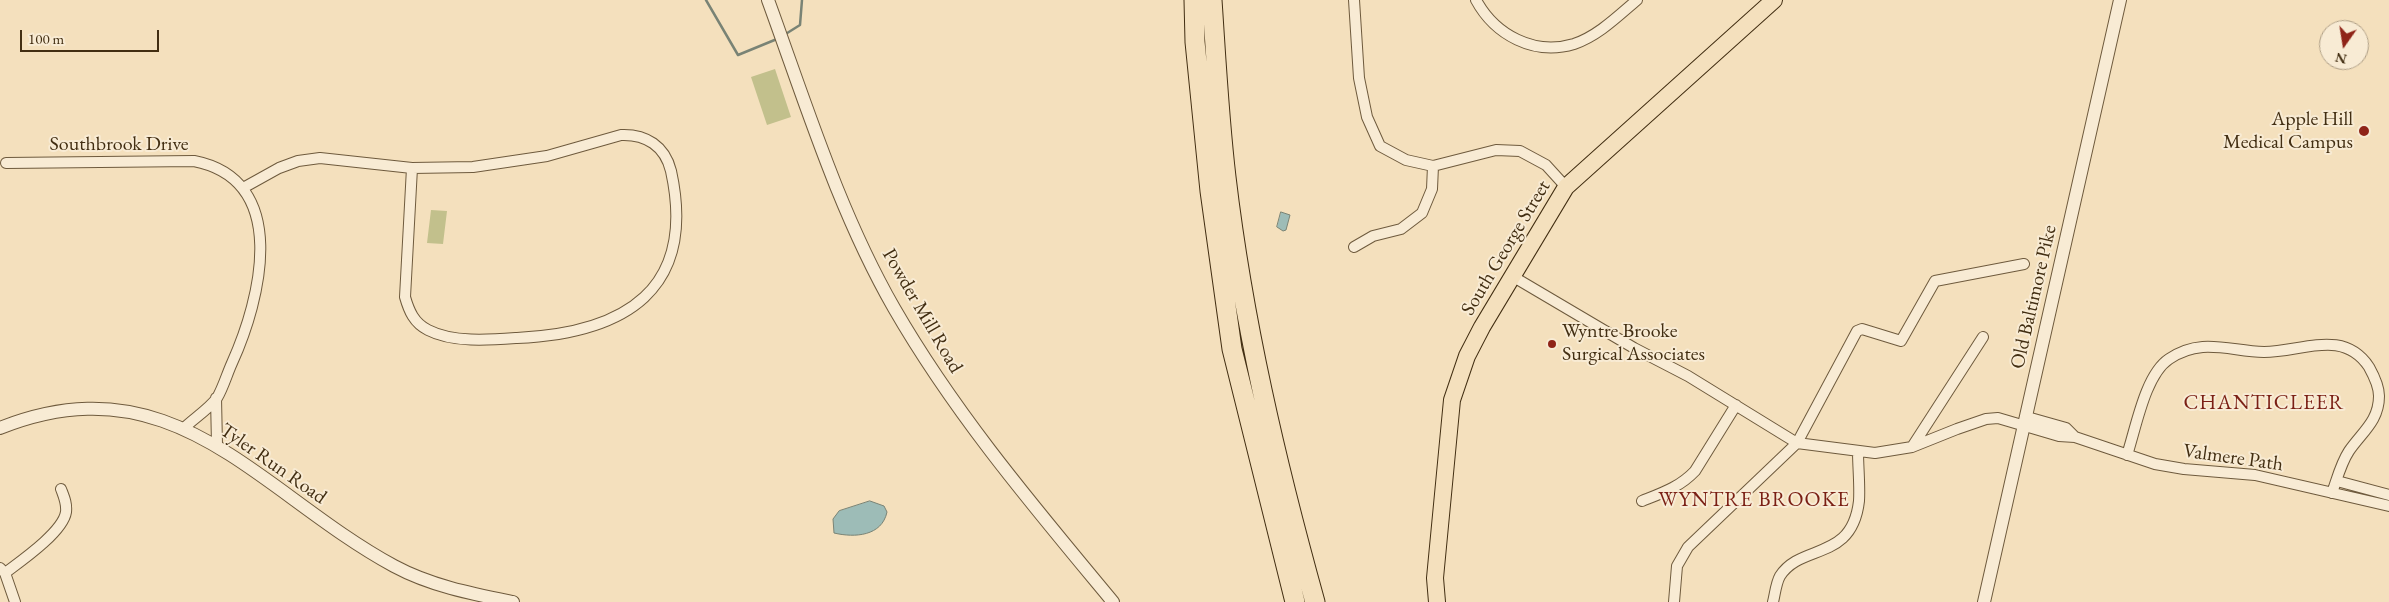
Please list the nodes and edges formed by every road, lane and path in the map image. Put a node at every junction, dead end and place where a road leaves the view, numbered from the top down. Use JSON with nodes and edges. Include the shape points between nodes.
{"nodes":[{"id":1,"x":768,"y":0,"type":"edge"},
{"id":2,"x":1194,"y":0,"type":"edge"},
{"id":3,"x":1212,"y":0,"type":"edge"},
{"id":4,"x":1354,"y":0,"type":"edge"},
{"id":5,"x":1476,"y":0,"type":"edge"},
{"id":6,"x":1637,"y":0,"type":"edge"},
{"id":7,"x":1774,"y":0,"type":"edge"},
{"id":8,"x":2120,"y":0,"type":"edge"},
{"id":9,"x":6,"y":163,"type":"dead end"},
{"id":10,"x":1433,"y":166,"type":"junction"},
{"id":11,"x":412,"y":168,"type":"junction"},
{"id":12,"x":1566,"y":187,"type":"junction"},
{"id":13,"x":243,"y":188,"type":"junction"},
{"id":14,"x":1354,"y":247,"type":"dead end"},
{"id":15,"x":2024,"y":264,"type":"dead end"},
{"id":16,"x":1512,"y":276,"type":"junction"},
{"id":17,"x":1983,"y":337,"type":"dead end"},
{"id":18,"x":216,"y":398,"type":"junction"},
{"id":19,"x":1736,"y":405,"type":"junction"},
{"id":20,"x":2026,"y":422,"type":"junction"},
{"id":21,"x":0,"y":428,"type":"edge"},
{"id":22,"x":183,"y":429,"type":"junction"},
{"id":23,"x":1797,"y":443,"type":"junction"},
{"id":24,"x":217,"y":445,"type":"junction"},
{"id":25,"x":1912,"y":448,"type":"junction"},
{"id":26,"x":1858,"y":451,"type":"junction"},
{"id":27,"x":2127,"y":455,"type":"junction"},
{"id":28,"x":2337,"y":481,"type":"junction"},
{"id":29,"x":61,"y":489,"type":"dead end"},
{"id":30,"x":2332,"y":493,"type":"junction"},
{"id":31,"x":2389,"y":495,"type":"edge"},
{"id":32,"x":1642,"y":501,"type":"dead end"},
{"id":33,"x":2389,"y":506,"type":"edge"},
{"id":34,"x":3,"y":570,"type":"edge"},
{"id":35,"x":15,"y":602,"type":"edge"},
{"id":36,"x":513,"y":602,"type":"edge"},
{"id":37,"x":1113,"y":602,"type":"edge"},
{"id":38,"x":1295,"y":602,"type":"edge"},
{"id":39,"x":1315,"y":602,"type":"edge"},
{"id":40,"x":1436,"y":602,"type":"edge"},
{"id":41,"x":1674,"y":602,"type":"edge"},
{"id":42,"x":1773,"y":602,"type":"edge"},
{"id":43,"x":1984,"y":602,"type":"edge"}],
"edges":[{"from":1,"to":37,"type":"street","name":"Powder Mill Road","via":[[833,177],[856,232],[898,315],[958,407]]},
{"from":2,"to":38,"type":"highway","via":[[1209,182],[1232,349]]},
{"from":3,"to":39,"type":"highway","via":[[1226,176],[1238,265],[1260,385]]},
{"from":4,"to":10,"type":"street","via":[[1359,78],[1367,117],[1380,146],[1406,160]]},
{"from":5,"to":6,"type":"street","via":[[1482,11],[1506,34],[1528,46],[1574,44],[1604,28]]},
{"from":7,"to":12,"type":"main road","name":"South George Street"},
{"from":8,"to":20,"type":"street","name":"Old Baltimore Pike"},
{"from":9,"to":13,"type":"street","name":"Southbrook Drive","via":[[194,161],[219,170]]},
{"from":10,"to":12,"type":"street","via":[[1496,150],[1520,151],[1546,165]]},
{"from":10,"to":14,"type":"street","via":[[1432,189],[1422,213],[1402,229],[1372,236]]},
{"from":11,"to":11,"type":"street","via":[[497,165],[547,156],[621,135],[642,136],[658,146],[670,167],[678,223],[674,248],[662,276],[646,297],[628,312],[602,324],[555,335],[492,340],[435,333],[413,317],[405,297]]},
{"from":11,"to":13,"type":"street","via":[[320,158],[298,161],[263,174]]},
{"from":12,"to":16,"type":"main road","name":"South George Street"},
{"from":13,"to":18,"type":"street","name":"Southbrook Drive","via":[[256,210],[260,228],[258,272],[254,302],[241,343]]},
{"from":15,"to":23,"type":"street","via":[[1935,280],[1901,341],[1862,329],[1857,331]]},
{"from":16,"to":19,"type":"street"},
{"from":16,"to":40,"type":"main road","name":"South George Street","via":[[1467,356],[1452,400],[1435,578]]},
{"from":17,"to":25,"type":"street"},
{"from":18,"to":22,"type":"street","name":"Southbrook Drive"},
{"from":18,"to":24,"type":"street","name":"Southbrook Drive"},
{"from":19,"to":23,"type":"street"},
{"from":19,"to":32,"type":"street","via":[[1695,471],[1673,488]]},
{"from":20,"to":25,"type":"street","name":"Valmere Path","via":[[1986,419]]},
{"from":20,"to":27,"type":"street","name":"Valmere Path","via":[[2059,436],[2075,437]]},
{"from":20,"to":43,"type":"street","name":"Old Baltimore Pike"},
{"from":21,"to":22,"type":"street","name":"Tyler Run Road","via":[[49,412],[106,408],[133,411]]},
{"from":22,"to":24,"type":"street","name":"Tyler Run Road"},
{"from":23,"to":26,"type":"street","name":"Valmere Path"},
{"from":23,"to":41,"type":"street","via":[[1688,546],[1677,566]]},
{"from":24,"to":36,"type":"street","name":"Tyler Run Road","via":[[317,517],[396,567],[458,591]]},
{"from":25,"to":26,"type":"street","name":"Valmere Path","via":[[1876,453]]},
{"from":26,"to":42,"type":"street","via":[[1859,502],[1846,534],[1836,545],[1792,565],[1784,572],[1779,578]]},
{"from":27,"to":28,"type":"street","via":[[2150,381],[2167,360],[2204,345],[2265,352],[2336,344],[2355,351],[2362,358],[2374,376],[2379,394],[2373,421],[2349,451]]},
{"from":27,"to":30,"type":"street","name":"Valmere Path","via":[[2177,468],[2256,475]]},
{"from":28,"to":30,"type":"street"},
{"from":28,"to":31,"type":"street"},
{"from":29,"to":34,"type":"street","via":[[66,501],[66,515],[42,545]]},
{"from":30,"to":33,"type":"street","name":"Valmere Path"},
{"from":34,"to":35,"type":"street"}]}
